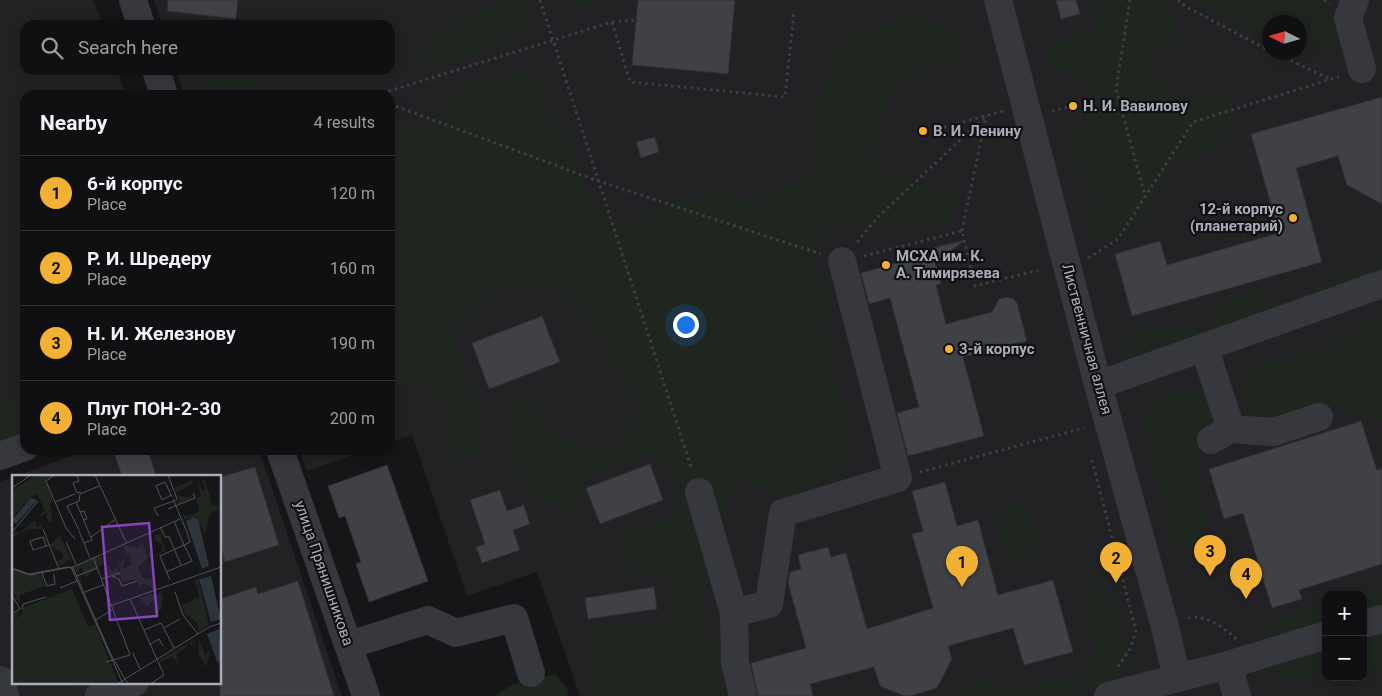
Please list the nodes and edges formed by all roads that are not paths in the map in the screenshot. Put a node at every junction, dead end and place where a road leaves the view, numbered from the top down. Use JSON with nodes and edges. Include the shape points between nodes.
{"nodes":[{"id":1,"x":133,"y":0,"type":"edge"},
{"id":2,"x":998,"y":0,"type":"edge"},
{"id":3,"x":1355,"y":0,"type":"edge"},
{"id":4,"x":139,"y":20,"type":"edge"},
{"id":5,"x":1362,"y":69,"type":"road end"},
{"id":6,"x":158,"y":75,"type":"edge"},
{"id":7,"x":162,"y":90,"type":"edge"},
{"id":8,"x":842,"y":261,"type":"road end"},
{"id":9,"x":1382,"y":284,"type":"edge"},
{"id":10,"x":1204,"y":347,"type":"junction"},
{"id":11,"x":1098,"y":385,"type":"junction"},
{"id":12,"x":1320,"y":417,"type":"dead end"},
{"id":13,"x":20,"y":449,"type":"edge"},
{"id":14,"x":282,"y":455,"type":"edge"},
{"id":15,"x":0,"y":456,"type":"edge"},
{"id":16,"x":699,"y":492,"type":"road end"},
{"id":17,"x":734,"y":613,"type":"junction"},
{"id":18,"x":1382,"y":619,"type":"edge"},
{"id":19,"x":1367,"y":623,"type":"edge"},
{"id":20,"x":1323,"y":636,"type":"edge"},
{"id":21,"x":349,"y":645,"type":"junction"},
{"id":22,"x":1228,"y":665,"type":"junction"},
{"id":23,"x":531,"y":673,"type":"dead end"},
{"id":24,"x":1177,"y":678,"type":"junction"},
{"id":25,"x":0,"y":680,"type":"edge"},
{"id":26,"x":130,"y":684,"type":"edge"},
{"id":27,"x":1109,"y":684,"type":"edge"},
{"id":28,"x":5,"y":696,"type":"edge"},
{"id":29,"x":99,"y":696,"type":"edge"},
{"id":30,"x":366,"y":696,"type":"edge"},
{"id":31,"x":743,"y":696,"type":"edge"},
{"id":32,"x":1237,"y":696,"type":"edge"}],
"edges":[{"from":1,"to":4,"type":"street"},
{"from":2,"to":11,"type":"street","name":"Лиственничная аллея","via":[[1013,108]]},
{"from":3,"to":5,"type":"street","via":[[1348,18]]},
{"from":6,"to":7,"type":"street"},
{"from":8,"to":17,"type":"street","via":[[898,478],[783,513],[769,604]]},
{"from":9,"to":10,"type":"street"},
{"from":10,"to":11,"type":"street"},
{"from":10,"to":12,"type":"street","via":[[1221,434],[1274,432]]},
{"from":11,"to":24,"type":"street","name":"Лиственничная аллея"},
{"from":13,"to":15,"type":"street"},
{"from":14,"to":21,"type":"street","name":"улица Прянишникова"},
{"from":16,"to":17,"type":"street"},
{"from":17,"to":31,"type":"street","via":[[735,662]]},
{"from":18,"to":19,"type":"street"},
{"from":20,"to":22,"type":"street"},
{"from":21,"to":23,"type":"street","via":[[428,620],[456,633],[514,618]]},
{"from":21,"to":30,"type":"street","name":"улица Прянишникова"},
{"from":22,"to":24,"type":"street"},
{"from":22,"to":32,"type":"street"},
{"from":24,"to":27,"type":"street"},
{"from":25,"to":28,"type":"street"},
{"from":26,"to":29,"type":"street"}]}
